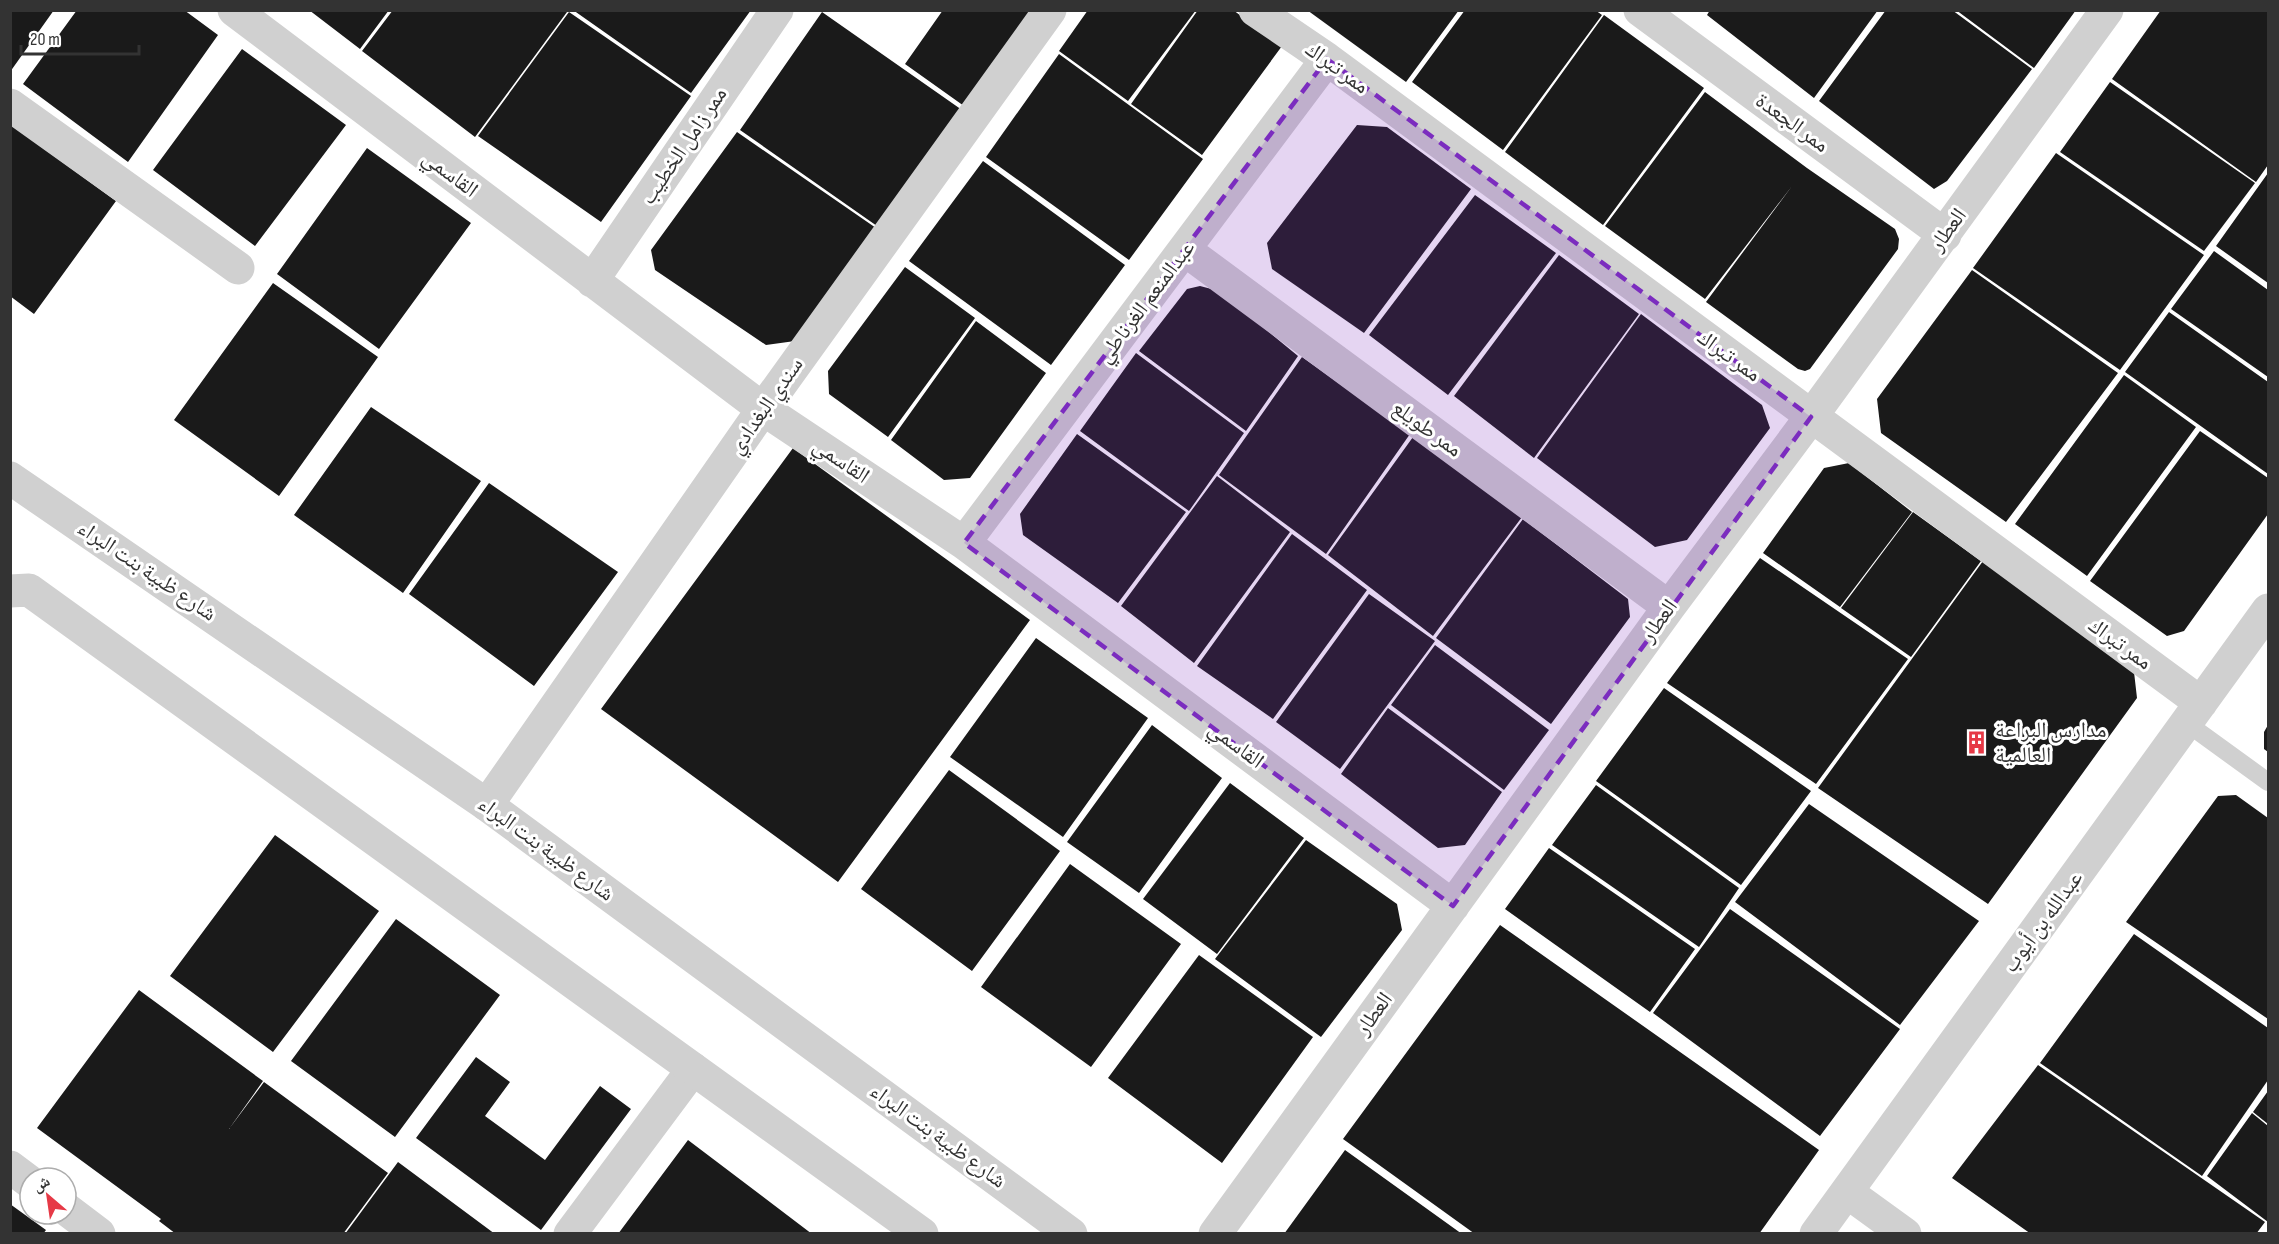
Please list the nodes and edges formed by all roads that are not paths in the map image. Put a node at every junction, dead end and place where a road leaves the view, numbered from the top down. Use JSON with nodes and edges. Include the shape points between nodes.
{"nodes":[{"id":1,"x":234,"y":10,"type":"edge"},
{"id":2,"x":777,"y":10,"type":"edge"},
{"id":3,"x":1050,"y":10,"type":"edge"},
{"id":4,"x":1255,"y":10,"type":"edge"},
{"id":5,"x":1640,"y":10,"type":"edge"},
{"id":6,"x":2107,"y":10,"type":"edge"},
{"id":7,"x":1327,"y":59,"type":"junction"},
{"id":8,"x":10,"y":105,"type":"edge"},
{"id":9,"x":1945,"y":235,"type":"junction"},
{"id":10,"x":1185,"y":250,"type":"junction"},
{"id":11,"x":238,"y":268,"type":"dead end"},
{"id":12,"x":592,"y":281,"type":"junction"},
{"id":13,"x":763,"y":410,"type":"junction"},
{"id":14,"x":1811,"y":417,"type":"junction"},
{"id":15,"x":10,"y":478,"type":"edge"},
{"id":16,"x":964,"y":543,"type":"junction"},
{"id":17,"x":20,"y":591,"type":"edge"},
{"id":18,"x":1669,"y":607,"type":"junction"},
{"id":19,"x":2268,"y":610,"type":"edge"},
{"id":20,"x":2194,"y":713,"type":"junction"},
{"id":21,"x":2268,"y":782,"type":"edge"},
{"id":22,"x":487,"y":805,"type":"junction"},
{"id":23,"x":1453,"y":906,"type":"junction"},
{"id":24,"x":693,"y":1069,"type":"junction"},
{"id":25,"x":1846,"y":1192,"type":"junction"},
{"id":26,"x":78,"y":1219,"type":"edge"},
{"id":27,"x":94,"y":1232,"type":"edge"},
{"id":28,"x":570,"y":1233,"type":"edge"},
{"id":29,"x":922,"y":1233,"type":"edge"},
{"id":30,"x":1071,"y":1233,"type":"edge"},
{"id":31,"x":1215,"y":1233,"type":"edge"},
{"id":32,"x":1816,"y":1233,"type":"edge"},
{"id":33,"x":1905,"y":1233,"type":"edge"}],
"edges":[{"from":1,"to":12,"type":"street","name":"القاسمي"},
{"from":2,"to":12,"type":"street","name":"ممر زامل الخطيب"},
{"from":3,"to":13,"type":"street","name":"سندي البغدادي"},
{"from":4,"to":7,"type":"street","name":"ممر تبراك"},
{"from":5,"to":9,"type":"street","name":"ممر الجعدة"},
{"from":6,"to":9,"type":"street","name":"العطار"},
{"from":7,"to":10,"type":"street","name":"عبدالمنعم الغرناطي"},
{"from":7,"to":14,"type":"street","name":"ممر تبراك"},
{"from":8,"to":11,"type":"street"},
{"from":9,"to":14,"type":"street","name":"العطار"},
{"from":10,"to":16,"type":"street","name":"عبدالمنعم الغرناطي"},
{"from":10,"to":18,"type":"street","name":"ممر طويلع"},
{"from":12,"to":13,"type":"street","name":"القاسمي"},
{"from":13,"to":16,"type":"street","name":"القاسمي"},
{"from":13,"to":22,"type":"street","name":"سندي البغدادي"},
{"from":14,"to":18,"type":"street","name":"العطار"},
{"from":14,"to":20,"type":"street","name":"ممر تبراك"},
{"from":15,"to":22,"type":"street","name":"شارع ظبية بنت البراء"},
{"from":16,"to":23,"type":"street","name":"القاسمي"},
{"from":17,"to":24,"type":"street"},
{"from":18,"to":23,"type":"street","name":"العطار"},
{"from":19,"to":20,"type":"street","name":"عبدالله بن أيوب"},
{"from":20,"to":21,"type":"lane","name":"ممر تبراك"},
{"from":20,"to":25,"type":"street","name":"عبدالله بن أيوب"},
{"from":22,"to":30,"type":"street","name":"شارع ظبية بنت البراء"},
{"from":23,"to":31,"type":"street","name":"العطار"},
{"from":24,"to":28,"type":"street"},
{"from":24,"to":29,"type":"street"},
{"from":25,"to":32,"type":"street","name":"عبدالله بن أيوب"},
{"from":25,"to":33,"type":"street"},
{"from":26,"to":27,"type":"street"}]}
